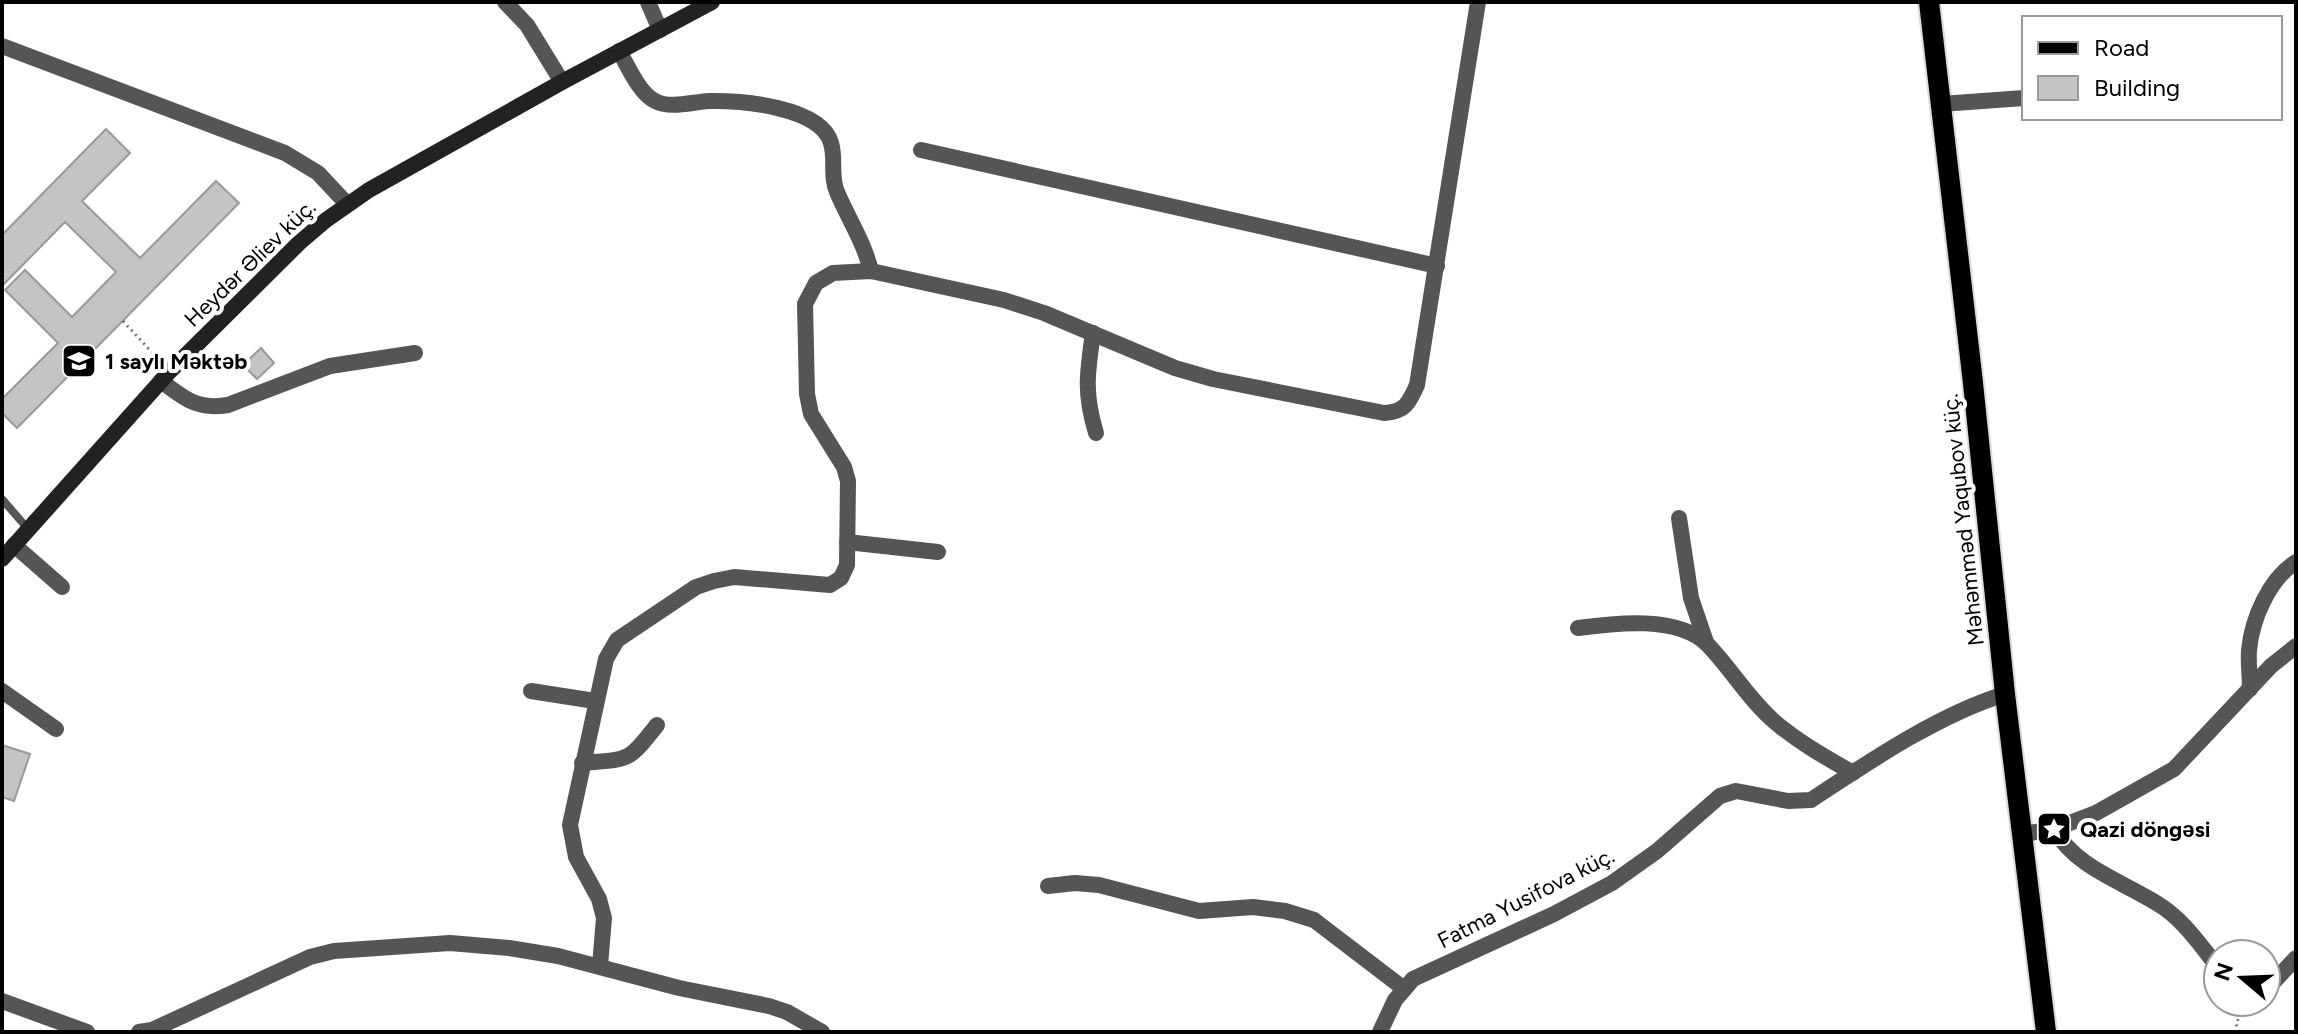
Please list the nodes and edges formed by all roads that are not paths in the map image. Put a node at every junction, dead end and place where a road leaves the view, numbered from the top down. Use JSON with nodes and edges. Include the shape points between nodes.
{"nodes":[{"id":1,"x":505,"y":2,"type":"edge"},
{"id":2,"x":648,"y":2,"type":"edge"},
{"id":3,"x":712,"y":2,"type":"edge"},
{"id":4,"x":1478,"y":2,"type":"edge"},
{"id":5,"x":1929,"y":2,"type":"edge"},
{"id":6,"x":660,"y":30,"type":"junction"},
{"id":7,"x":2,"y":46,"type":"edge"},
{"id":8,"x":619,"y":51,"type":"junction"},
{"id":9,"x":562,"y":82,"type":"junction"},
{"id":10,"x":2022,"y":98,"type":"edge"},
{"id":11,"x":1941,"y":104,"type":"junction"},
{"id":12,"x":921,"y":150,"type":"dead end"},
{"id":13,"x":347,"y":204,"type":"junction"},
{"id":14,"x":1437,"y":266,"type":"junction"},
{"id":15,"x":871,"y":271,"type":"junction"},
{"id":16,"x":1093,"y":333,"type":"junction"},
{"id":17,"x":415,"y":353,"type":"dead end"},
{"id":18,"x":166,"y":376,"type":"junction"},
{"id":19,"x":1096,"y":433,"type":"dead end"},
{"id":20,"x":2,"y":499,"type":"edge"},
{"id":21,"x":1679,"y":518,"type":"dead end"},
{"id":22,"x":28,"y":529,"type":"junction"},
{"id":23,"x":847,"y":542,"type":"junction"},
{"id":24,"x":14,"y":545,"type":"junction"},
{"id":25,"x":938,"y":552,"type":"dead end"},
{"id":26,"x":2,"y":559,"type":"edge"},
{"id":27,"x":2296,"y":562,"type":"edge"},
{"id":28,"x":62,"y":587,"type":"dead end"},
{"id":29,"x":1578,"y":628,"type":"dead end"},
{"id":30,"x":1706,"y":642,"type":"junction"},
{"id":31,"x":2296,"y":646,"type":"edge"},
{"id":32,"x":2250,"y":689,"type":"junction"},
{"id":33,"x":2,"y":691,"type":"edge"},
{"id":34,"x":531,"y":691,"type":"dead end"},
{"id":35,"x":2005,"y":694,"type":"junction"},
{"id":36,"x":595,"y":701,"type":"junction"},
{"id":37,"x":657,"y":725,"type":"dead end"},
{"id":38,"x":56,"y":729,"type":"dead end"},
{"id":39,"x":582,"y":763,"type":"junction"},
{"id":40,"x":1853,"y":773,"type":"junction"},
{"id":41,"x":2054,"y":829,"type":"junction"},
{"id":42,"x":2023,"y":834,"type":"junction"},
{"id":43,"x":1048,"y":886,"type":"dead end"},
{"id":44,"x":2202,"y":948,"type":"edge"},
{"id":45,"x":2296,"y":958,"type":"edge"},
{"id":46,"x":600,"y":966,"type":"junction"},
{"id":47,"x":2282,"y":973,"type":"edge"},
{"id":48,"x":1403,"y":988,"type":"junction"},
{"id":49,"x":2,"y":1001,"type":"edge"},
{"id":50,"x":46,"y":1025,"type":"edge"},
{"id":51,"x":87,"y":1032,"type":"edge"},
{"id":52,"x":139,"y":1032,"type":"edge"},
{"id":53,"x":822,"y":1032,"type":"edge"},
{"id":54,"x":1380,"y":1032,"type":"edge"},
{"id":55,"x":2046,"y":1032,"type":"edge"}],
"edges":[{"from":1,"to":9,"type":"street","via":[[527,25]]},
{"from":2,"to":6,"type":"street"},
{"from":3,"to":6,"type":"main road","name":"Heydər Əliev küç."},
{"from":4,"to":14,"type":"street"},
{"from":5,"to":11,"type":"main road","name":"Məhəmməd Yaqubov küç."},
{"from":6,"to":8,"type":"main road","name":"Heydər Əliev küç."},
{"from":7,"to":13,"type":"street","via":[[285,153],[318,173]]},
{"from":8,"to":9,"type":"main road","name":"Heydər Əliev küç."},
{"from":8,"to":15,"type":"street","via":[[648,97],[658,103],[765,105],[814,122],[831,142],[835,188]]},
{"from":9,"to":13,"type":"main road","name":"Heydər Əliev küç."},
{"from":10,"to":11,"type":"street"},
{"from":11,"to":35,"type":"main road","name":"Məhəmməd Yaqubov küç."},
{"from":12,"to":14,"type":"street"},
{"from":13,"to":18,"type":"main road","name":"Heydər Əliev küç.","via":[[299,243]]},
{"from":14,"to":16,"type":"street","via":[[1417,385],[1408,405],[1397,412],[1213,379]]},
{"from":15,"to":16,"type":"street","via":[[1004,300]]},
{"from":15,"to":23,"type":"street","via":[[833,273],[816,283],[805,304],[807,394],[811,414],[848,481]]},
{"from":16,"to":19,"type":"street","via":[[1086,378]]},
{"from":17,"to":18,"type":"street","via":[[330,366],[210,408],[188,401]]},
{"from":18,"to":22,"type":"main road","name":"Heydər Əliev küç."},
{"from":20,"to":22,"type":"lane"},
{"from":21,"to":30,"type":"street","via":[[1691,598]]},
{"from":22,"to":24,"type":"main road","name":"Heydər Əliev küç."},
{"from":23,"to":25,"type":"street"},
{"from":23,"to":36,"type":"street","via":[[847,565],[830,585],[734,577],[696,587],[617,640]]},
{"from":24,"to":26,"type":"main road","name":"Heydər Əliev küç."},
{"from":24,"to":28,"type":"street"},
{"from":27,"to":32,"type":"street","via":[[2269,589],[2257,619],[2249,649]]},
{"from":29,"to":30,"type":"street","via":[[1625,622],[1665,626]]},
{"from":30,"to":40,"type":"street","via":[[1776,723]]},
{"from":31,"to":32,"type":"street"},
{"from":32,"to":41,"type":"street","via":[[2174,769],[2096,813]]},
{"from":33,"to":38,"type":"street"},
{"from":34,"to":36,"type":"street"},
{"from":35,"to":40,"type":"street","name":"Fatma Yusifova küç.","via":[[1949,716]]},
{"from":35,"to":42,"type":"main road","name":"Məhəmməd Yaqubov küç."},
{"from":36,"to":39,"type":"street"},
{"from":37,"to":39,"type":"street","via":[[633,755]]},
{"from":39,"to":46,"type":"street","via":[[570,825],[576,857],[604,918]]},
{"from":40,"to":48,"type":"street","name":"Fatma Yusifova küç.","via":[[1811,800],[1736,791],[1720,796],[1612,883]]},
{"from":41,"to":42,"type":"street"},
{"from":41,"to":44,"type":"street","via":[[2077,858],[2160,905]]},
{"from":42,"to":55,"type":"main road","name":"Məhəmməd Yaqubov küç."},
{"from":43,"to":48,"type":"street","via":[[1099,885],[1199,911],[1285,911],[1314,920]]},
{"from":45,"to":47,"type":"street"},
{"from":46,"to":52,"type":"street","via":[[450,943],[334,951]]},
{"from":46,"to":53,"type":"street","via":[[769,1006]]},
{"from":48,"to":54,"type":"street"},
{"from":49,"to":50,"type":"street"},
{"from":50,"to":51,"type":"street"}]}
